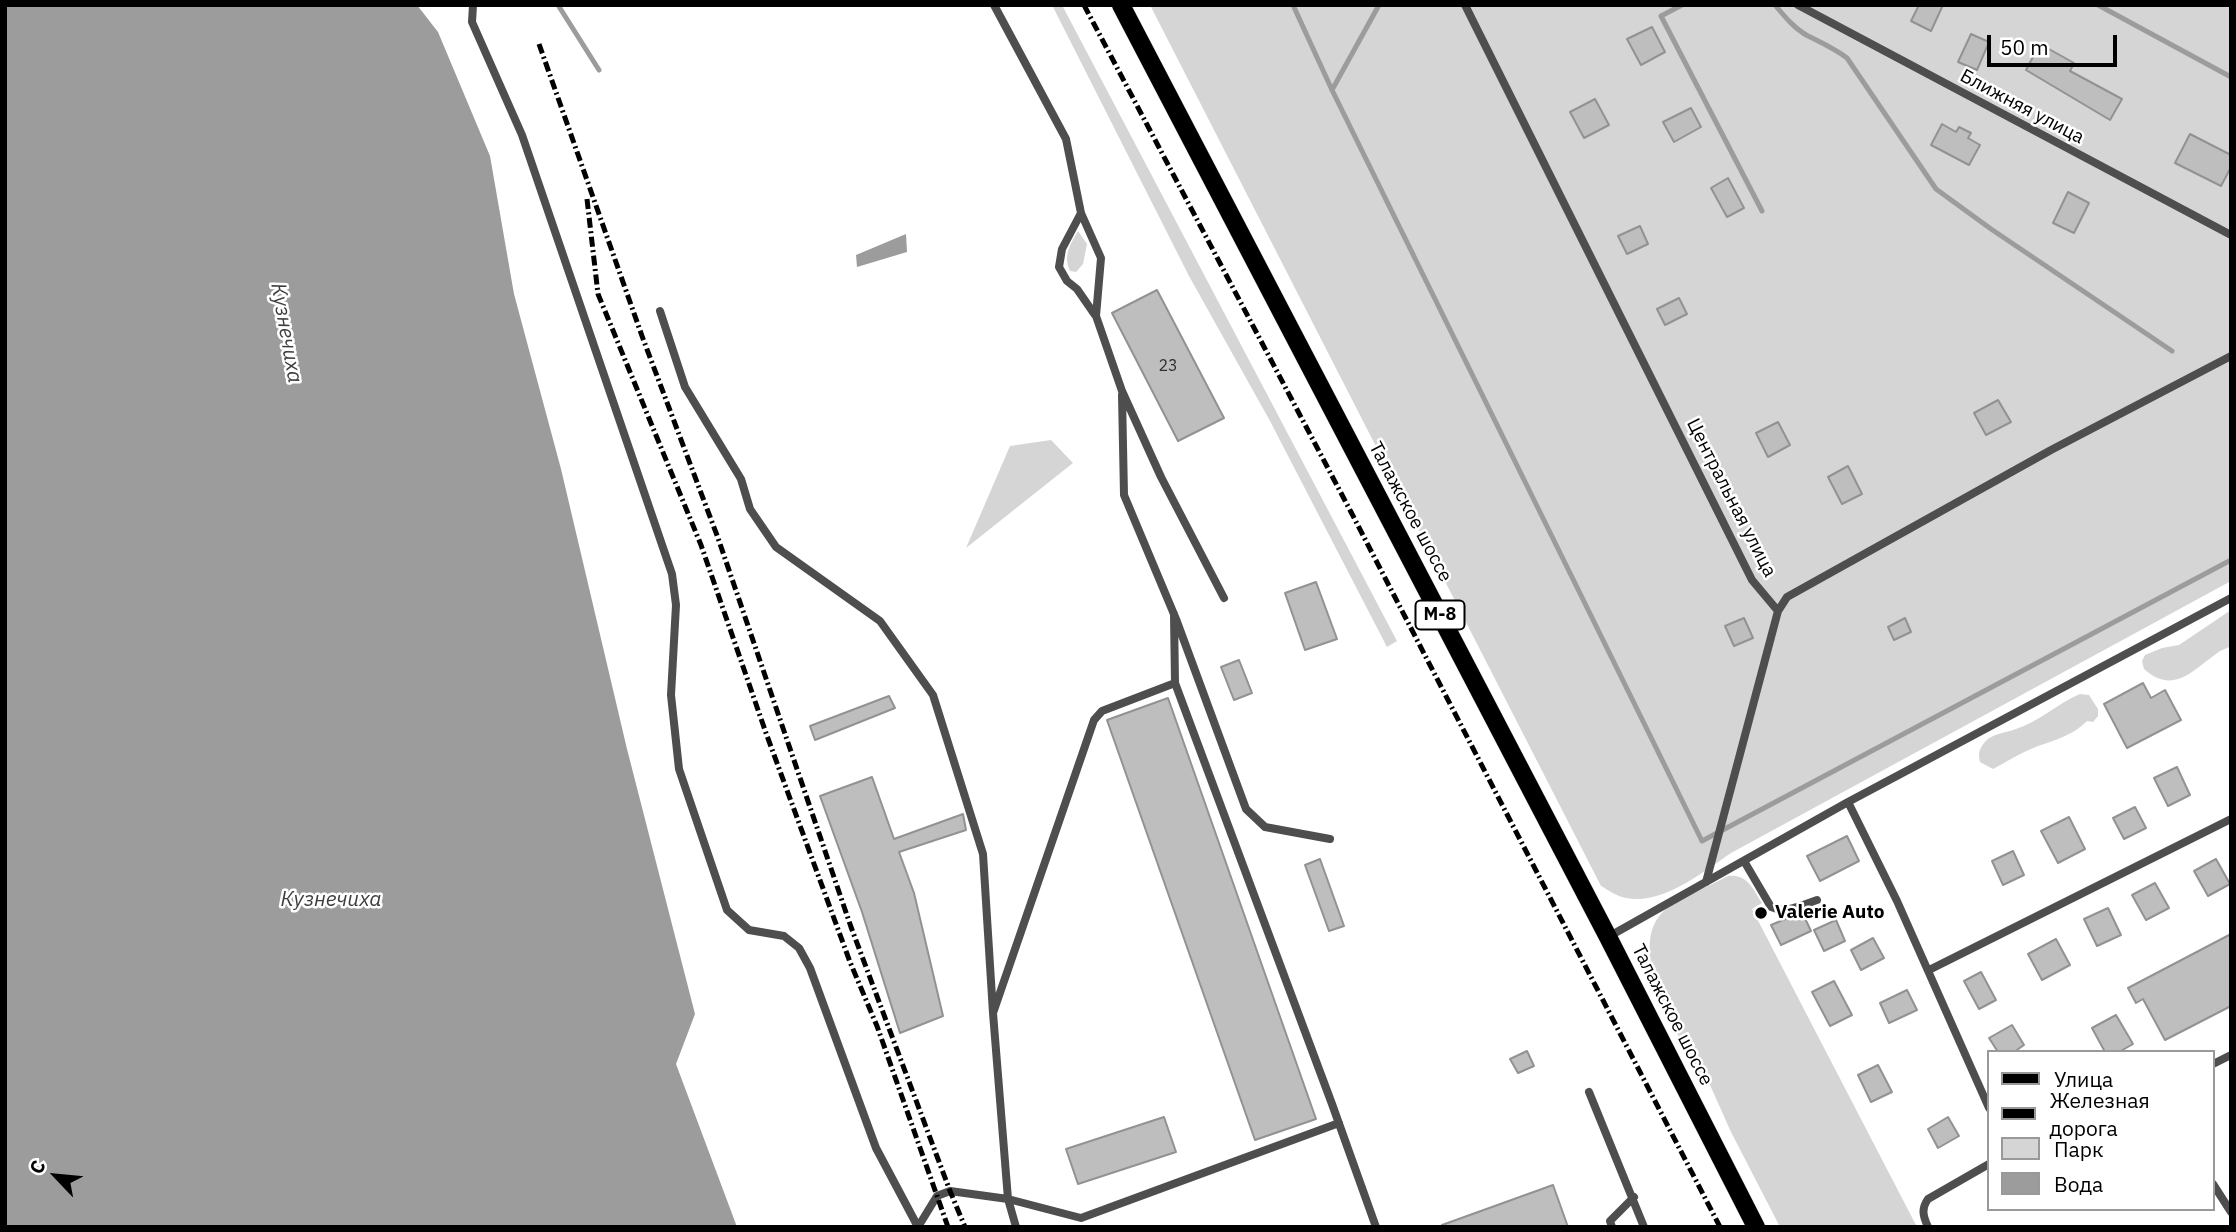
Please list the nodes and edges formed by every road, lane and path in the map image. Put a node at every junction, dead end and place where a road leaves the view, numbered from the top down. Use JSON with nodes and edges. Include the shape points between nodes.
{"nodes":[{"id":1,"x":474,"y":5,"type":"edge"},
{"id":2,"x":994,"y":5,"type":"edge"},
{"id":3,"x":1121,"y":5,"type":"edge"},
{"id":4,"x":1465,"y":5,"type":"edge"},
{"id":5,"x":1798,"y":5,"type":"edge"},
{"id":6,"x":1081,"y":213,"type":"junction"},
{"id":7,"x":2231,"y":235,"type":"edge"},
{"id":8,"x":660,"y":311,"type":"dead end"},
{"id":9,"x":1096,"y":316,"type":"junction"},
{"id":10,"x":2231,"y":356,"type":"edge"},
{"id":11,"x":1122,"y":391,"type":"junction"},
{"id":12,"x":1224,"y":598,"type":"dead end"},
{"id":13,"x":2231,"y":598,"type":"edge"},
{"id":14,"x":1777,"y":611,"type":"junction"},
{"id":15,"x":1174,"y":614,"type":"junction"},
{"id":16,"x":1175,"y":683,"type":"junction"},
{"id":17,"x":1848,"y":802,"type":"junction"},
{"id":18,"x":2231,"y":819,"type":"edge"},
{"id":19,"x":1330,"y":839,"type":"dead end"},
{"id":20,"x":1744,"y":861,"type":"junction"},
{"id":21,"x":1706,"y":882,"type":"junction"},
{"id":22,"x":1817,"y":900,"type":"dead end"},
{"id":23,"x":1608,"y":937,"type":"junction"},
{"id":24,"x":1928,"y":970,"type":"junction"},
{"id":25,"x":993,"y":1013,"type":"junction"},
{"id":26,"x":2231,"y":1055,"type":"edge"},
{"id":27,"x":2215,"y":1063,"type":"edge"},
{"id":28,"x":1589,"y":1092,"type":"dead end"},
{"id":29,"x":1988,"y":1106,"type":"edge"},
{"id":30,"x":1339,"y":1124,"type":"junction"},
{"id":31,"x":1988,"y":1165,"type":"edge"},
{"id":32,"x":2215,"y":1187,"type":"edge"},
{"id":33,"x":1634,"y":1197,"type":"junction"},
{"id":34,"x":1008,"y":1199,"type":"junction"},
{"id":35,"x":2231,"y":1212,"type":"edge"},
{"id":36,"x":1083,"y":1222,"type":"edge"},
{"id":37,"x":918,"y":1227,"type":"edge"},
{"id":38,"x":1016,"y":1227,"type":"edge"},
{"id":39,"x":1376,"y":1227,"type":"edge"},
{"id":40,"x":1612,"y":1227,"type":"edge"},
{"id":41,"x":1644,"y":1227,"type":"edge"},
{"id":42,"x":1756,"y":1227,"type":"edge"},
{"id":43,"x":1928,"y":1227,"type":"edge"}],
"edges":[{"from":1,"to":37,"type":"lane","via":[[472,22],[522,135],[672,574],[676,605],[671,695],[678,769],[727,910],[749,930],[784,936],[799,948],[876,1148]]},
{"from":2,"to":6,"type":"lane","via":[[1066,139]]},
{"from":3,"to":23,"type":"main road","name":"Талажское шоссе","number":"М-8"},
{"from":4,"to":14,"type":"lane","name":"Центральная улица","via":[[1752,580]]},
{"from":5,"to":7,"type":"lane","name":"Ближняя улица"},
{"from":6,"to":9,"type":"lane","via":[[1101,258]]},
{"from":6,"to":9,"type":"lane","via":[[1062,249],[1059,267]]},
{"from":8,"to":25,"type":"lane","via":[[685,387],[741,479],[750,509],[776,547],[880,621],[933,695],[983,854]]},
{"from":9,"to":11,"type":"lane"},
{"from":10,"to":14,"type":"lane","name":"Центральная улица","via":[[1787,597]]},
{"from":11,"to":12,"type":"lane"},
{"from":11,"to":15,"type":"lane","via":[[1124,495]]},
{"from":13,"to":17,"type":"lane"},
{"from":14,"to":21,"type":"lane"},
{"from":15,"to":16,"type":"lane"},
{"from":15,"to":19,"type":"lane","via":[[1246,809],[1265,827]]},
{"from":16,"to":25,"type":"lane","via":[[1102,710],[1094,720]]},
{"from":16,"to":30,"type":"lane"},
{"from":17,"to":20,"type":"lane"},
{"from":17,"to":24,"type":"lane"},
{"from":18,"to":24,"type":"lane"},
{"from":20,"to":21,"type":"lane"},
{"from":20,"to":22,"type":"lane","via":[[1771,907],[1790,909]]},
{"from":21,"to":23,"type":"lane"},
{"from":23,"to":42,"type":"main road","name":"Талажское шоссе","number":"М-8"},
{"from":24,"to":29,"type":"lane"},
{"from":25,"to":34,"type":"lane"},
{"from":26,"to":27,"type":"lane"},
{"from":28,"to":33,"type":"lane"},
{"from":30,"to":36,"type":"lane"},
{"from":30,"to":39,"type":"lane"},
{"from":31,"to":43,"type":"lane","via":[[1928,1199],[1923,1206]]},
{"from":32,"to":35,"type":"lane"},
{"from":33,"to":40,"type":"lane","via":[[1614,1215]]},
{"from":33,"to":41,"type":"lane"},
{"from":34,"to":36,"type":"lane"},
{"from":34,"to":37,"type":"lane","via":[[950,1191],[937,1196]]},
{"from":34,"to":38,"type":"lane"}]}
